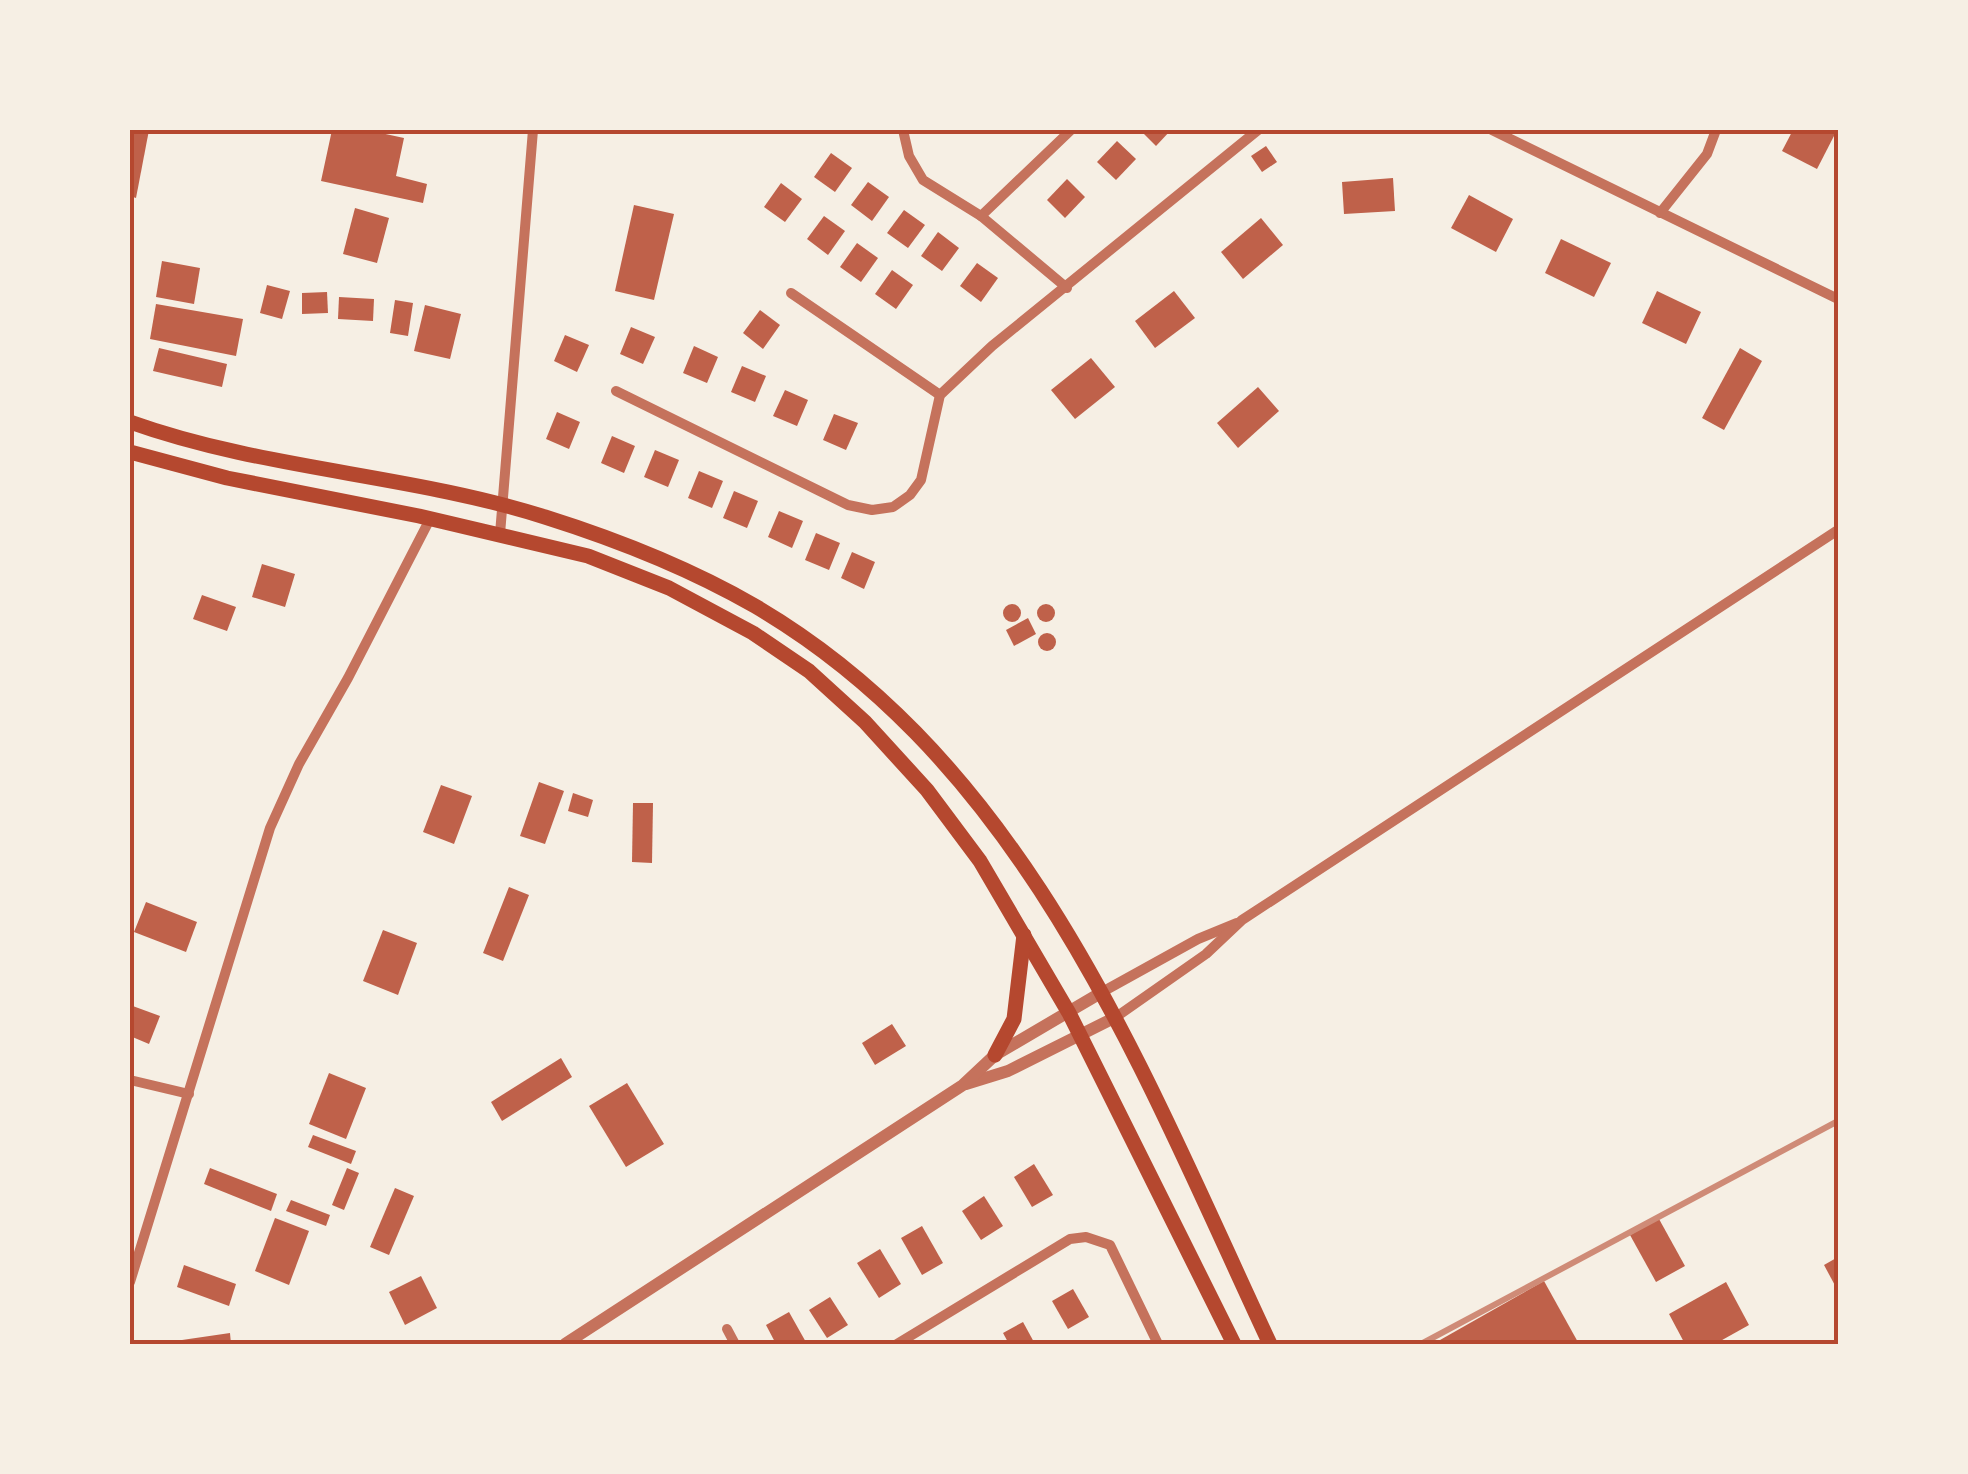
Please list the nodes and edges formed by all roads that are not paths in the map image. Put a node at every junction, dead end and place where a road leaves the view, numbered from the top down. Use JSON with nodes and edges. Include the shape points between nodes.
{"nodes":[{"id":1,"x":533,"y":130,"type":"edge"},
{"id":2,"x":903,"y":130,"type":"edge"},
{"id":3,"x":1072,"y":130,"type":"edge"},
{"id":4,"x":1258,"y":130,"type":"edge"},
{"id":5,"x":1492,"y":130,"type":"edge"},
{"id":6,"x":1716,"y":130,"type":"edge"},
{"id":7,"x":1660,"y":213,"type":"junction"},
{"id":8,"x":981,"y":216,"type":"junction"},
{"id":9,"x":1067,"y":288,"type":"junction"},
{"id":10,"x":791,"y":294,"type":"dead end"},
{"id":11,"x":1838,"y":299,"type":"edge"},
{"id":12,"x":616,"y":391,"type":"dead end"},
{"id":13,"x":940,"y":395,"type":"junction"},
{"id":14,"x":130,"y":422,"type":"edge"},
{"id":15,"x":130,"y":452,"type":"edge"},
{"id":16,"x":504,"y":507,"type":"junction"},
{"id":17,"x":430,"y":519,"type":"junction"},
{"id":18,"x":1838,"y":530,"type":"edge"},
{"id":19,"x":500,"y":534,"type":"junction"},
{"id":20,"x":1242,"y":920,"type":"junction"},
{"id":21,"x":1024,"y":935,"type":"junction"},
{"id":22,"x":1104,"y":991,"type":"junction"},
{"id":23,"x":1069,"y":1012,"type":"junction"},
{"id":24,"x":1116,"y":1017,"type":"junction"},
{"id":25,"x":1081,"y":1037,"type":"junction"},
{"id":26,"x":995,"y":1054,"type":"junction"},
{"id":27,"x":130,"y":1080,"type":"edge"},
{"id":28,"x":963,"y":1085,"type":"junction"},
{"id":29,"x":190,"y":1094,"type":"junction"},
{"id":30,"x":130,"y":1282,"type":"edge"},
{"id":31,"x":726,"y":1329,"type":"dead end"},
{"id":32,"x":565,"y":1344,"type":"edge"},
{"id":33,"x":735,"y":1344,"type":"edge"},
{"id":34,"x":897,"y":1344,"type":"edge"},
{"id":35,"x":1158,"y":1344,"type":"edge"},
{"id":36,"x":1234,"y":1344,"type":"edge"},
{"id":37,"x":1270,"y":1344,"type":"edge"}],
"edges":[{"from":1,"to":16,"type":"street"},
{"from":2,"to":8,"type":"street","via":[[922,180]]},
{"from":3,"to":8,"type":"street"},
{"from":4,"to":9,"type":"street"},
{"from":5,"to":7,"type":"street"},
{"from":6,"to":7,"type":"street","via":[[1707,154]]},
{"from":7,"to":11,"type":"street"},
{"from":8,"to":9,"type":"street"},
{"from":9,"to":13,"type":"street"},
{"from":10,"to":13,"type":"street"},
{"from":12,"to":13,"type":"street","via":[[848,505],[872,510],[893,507],[920,480]]},
{"from":14,"to":16,"type":"main road","via":[[211,447]]},
{"from":15,"to":17,"type":"main road"},
{"from":16,"to":19,"type":"street"},
{"from":16,"to":22,"type":"main road","via":[[616,540],[690,571],[832,658],[964,784],[1010,843]]},
{"from":17,"to":19,"type":"main road"},
{"from":17,"to":29,"type":"street","via":[[270,828]]},
{"from":18,"to":20,"type":"street"},
{"from":19,"to":21,"type":"main road","via":[[588,556],[669,588],[809,671],[927,790]]},
{"from":20,"to":22,"type":"street"},
{"from":20,"to":24,"type":"street"},
{"from":21,"to":23,"type":"main road"},
{"from":21,"to":26,"type":"main road","via":[[1014,1019]]},
{"from":22,"to":23,"type":"street"},
{"from":22,"to":24,"type":"main road"},
{"from":23,"to":25,"type":"main road"},
{"from":23,"to":26,"type":"street"},
{"from":24,"to":25,"type":"street"},
{"from":24,"to":37,"type":"main road"},
{"from":25,"to":28,"type":"street"},
{"from":25,"to":36,"type":"main road"},
{"from":26,"to":28,"type":"street"},
{"from":27,"to":29,"type":"street"},
{"from":28,"to":32,"type":"street"},
{"from":29,"to":30,"type":"street"},
{"from":31,"to":33,"type":"street"},
{"from":34,"to":35,"type":"street","via":[[1070,1239],[1086,1237],[1110,1246]]}]}
